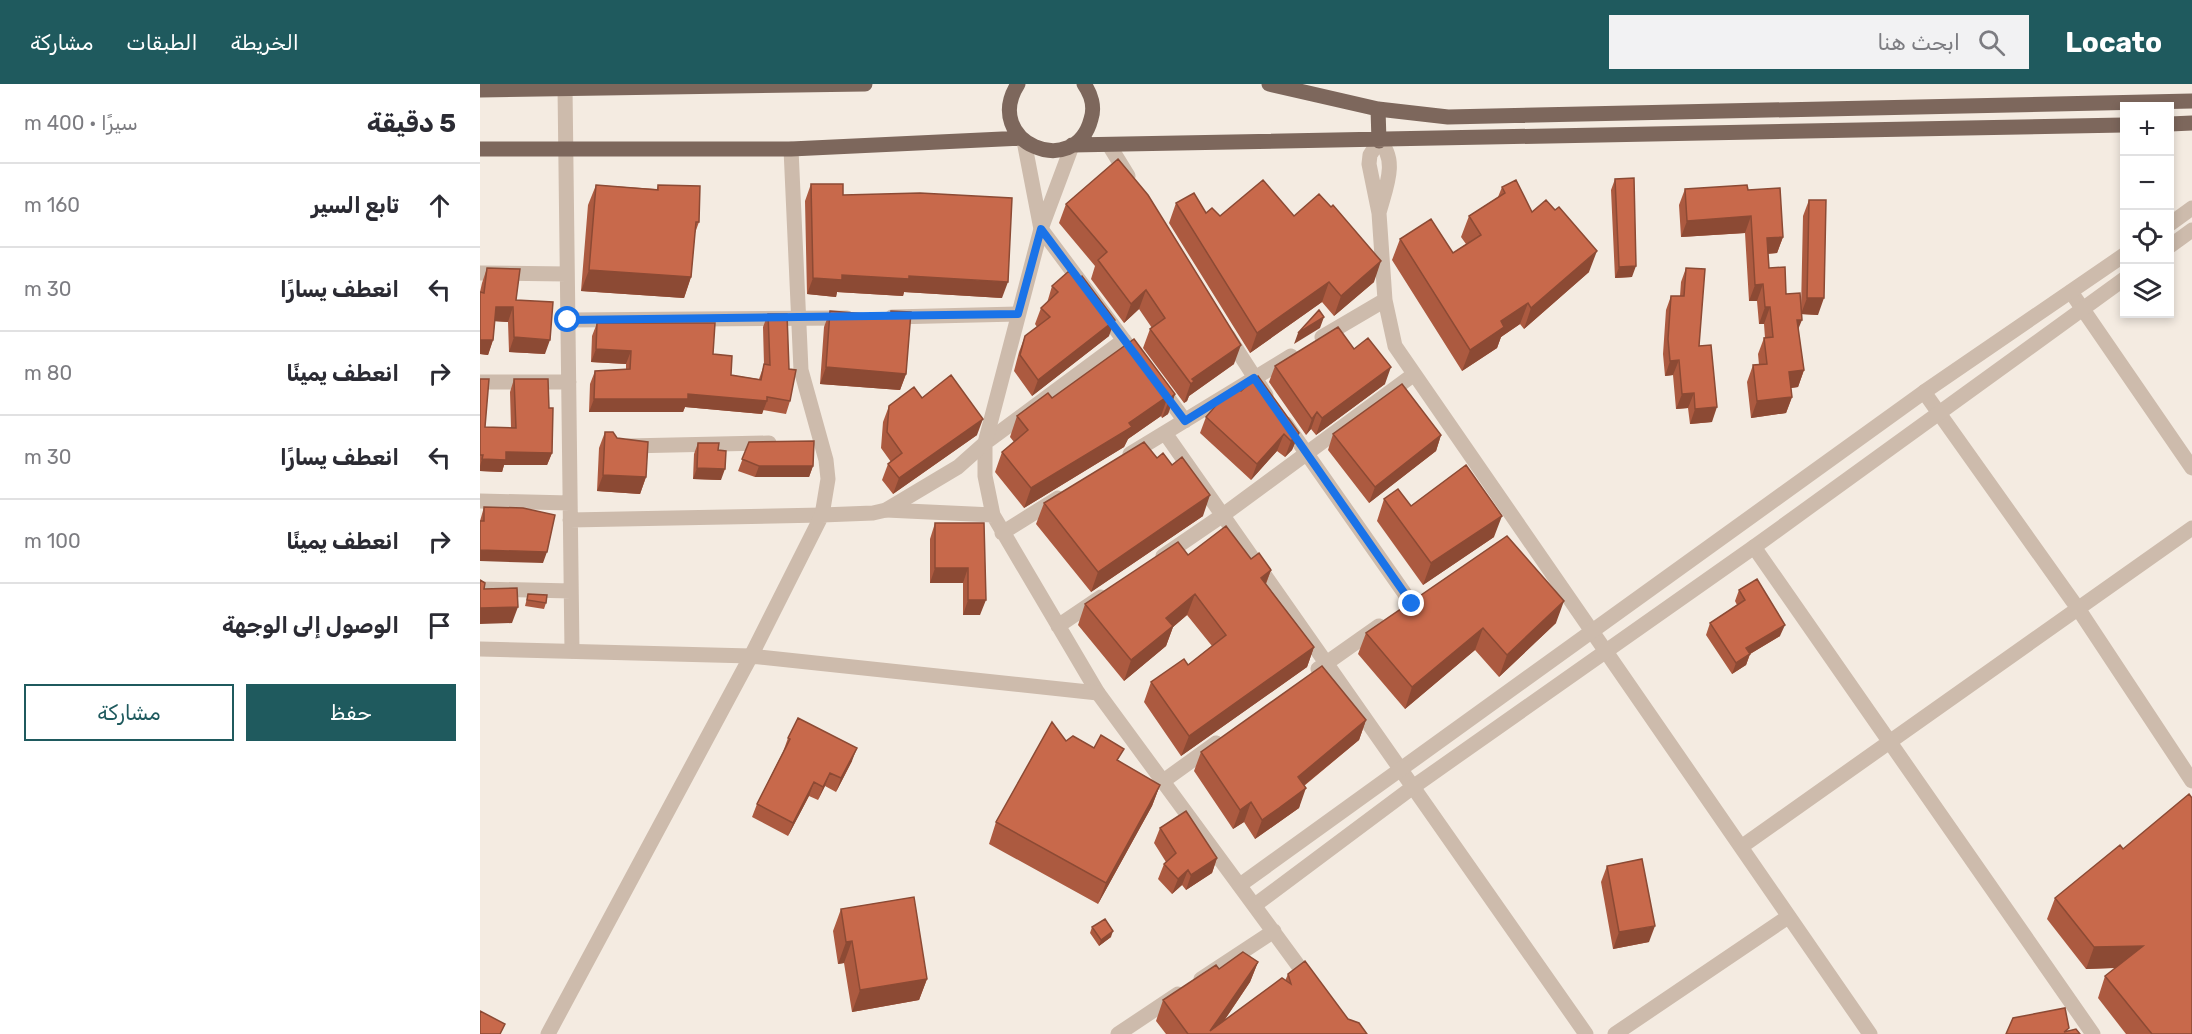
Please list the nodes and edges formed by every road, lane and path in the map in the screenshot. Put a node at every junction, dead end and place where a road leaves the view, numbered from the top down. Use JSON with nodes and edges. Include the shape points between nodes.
{"nodes":[{"id":1,"x":865,"y":84,"type":"edge"},
{"id":2,"x":1018,"y":84,"type":"edge"},
{"id":3,"x":1084,"y":84,"type":"edge"},
{"id":4,"x":1269,"y":84,"type":"edge"},
{"id":5,"x":565,"y":87,"type":"junction"},
{"id":6,"x":480,"y":90,"type":"edge"},
{"id":7,"x":2192,"y":101,"type":"edge"},
{"id":8,"x":1378,"y":109,"type":"junction"},
{"id":9,"x":2174,"y":124,"type":"edge"},
{"id":10,"x":2120,"y":125,"type":"edge"},
{"id":11,"x":2190,"y":126,"type":"edge"},
{"id":12,"x":1023,"y":139,"type":"junction"},
{"id":13,"x":1379,"y":141,"type":"junction"},
{"id":14,"x":1109,"y":145,"type":"junction"},
{"id":15,"x":1072,"y":146,"type":"junction"},
{"id":16,"x":480,"y":149,"type":"edge"},
{"id":17,"x":567,"y":149,"type":"junction"},
{"id":18,"x":791,"y":149,"type":"junction"},
{"id":19,"x":1134,"y":185,"type":"edge"},
{"id":20,"x":2192,"y":208,"type":"edge"},
{"id":21,"x":1379,"y":213,"type":"junction"},
{"id":22,"x":2174,"y":221,"type":"edge"},
{"id":23,"x":1041,"y":229,"type":"junction"},
{"id":24,"x":2192,"y":230,"type":"edge"},
{"id":25,"x":2174,"y":243,"type":"edge"},
{"id":26,"x":2120,"y":258,"type":"edge"},
{"id":27,"x":480,"y":273,"type":"edge"},
{"id":28,"x":567,"y":274,"type":"junction"},
{"id":29,"x":2120,"y":282,"type":"edge"},
{"id":30,"x":2071,"y":292,"type":"junction"},
{"id":31,"x":1385,"y":300,"type":"junction"},
{"id":32,"x":2083,"y":309,"type":"junction"},
{"id":33,"x":1018,"y":314,"type":"junction"},
{"id":34,"x":797,"y":319,"type":"junction"},
{"id":35,"x":568,"y":320,"type":"junction"},
{"id":36,"x":1223,"y":327,"type":"edge"},
{"id":37,"x":1124,"y":340,"type":"junction"},
{"id":38,"x":1137,"y":358,"type":"edge"},
{"id":39,"x":1413,"y":375,"type":"junction"},
{"id":40,"x":1151,"y":376,"type":"edge"},
{"id":41,"x":1254,"y":378,"type":"junction"},
{"id":42,"x":480,"y":382,"type":"edge"},
{"id":43,"x":569,"y":382,"type":"junction"},
{"id":44,"x":1924,"y":392,"type":"junction"},
{"id":45,"x":1939,"y":414,"type":"junction"},
{"id":46,"x":1185,"y":421,"type":"junction"},
{"id":47,"x":1165,"y":433,"type":"junction"},
{"id":48,"x":784,"y":442,"type":"edge"},
{"id":49,"x":985,"y":443,"type":"junction"},
{"id":50,"x":616,"y":446,"type":"edge"},
{"id":51,"x":1306,"y":454,"type":"junction"},
{"id":52,"x":1114,"y":464,"type":"edge"},
{"id":53,"x":2192,"y":468,"type":"edge"},
{"id":54,"x":1073,"y":489,"type":"edge"},
{"id":55,"x":480,"y":501,"type":"edge"},
{"id":56,"x":570,"y":502,"type":"junction"},
{"id":57,"x":886,"y":510,"type":"junction"},
{"id":58,"x":822,"y":515,"type":"junction"},
{"id":59,"x":1223,"y":515,"type":"junction"},
{"id":60,"x":993,"y":516,"type":"junction"},
{"id":61,"x":570,"y":520,"type":"junction"},
{"id":62,"x":2192,"y":528,"type":"edge"},
{"id":63,"x":1002,"y":533,"type":"junction"},
{"id":64,"x":1754,"y":547,"type":"junction"},
{"id":65,"x":1146,"y":567,"type":"edge"},
{"id":66,"x":1116,"y":587,"type":"edge"},
{"id":67,"x":480,"y":589,"type":"edge"},
{"id":68,"x":571,"y":591,"type":"junction"},
{"id":69,"x":2079,"y":610,"type":"junction"},
{"id":70,"x":1058,"y":626,"type":"junction"},
{"id":71,"x":1594,"y":632,"type":"junction"},
{"id":72,"x":480,"y":649,"type":"edge"},
{"id":73,"x":1606,"y":650,"type":"junction"},
{"id":74,"x":572,"y":651,"type":"junction"},
{"id":75,"x":751,"y":656,"type":"junction"},
{"id":76,"x":1327,"y":663,"type":"junction"},
{"id":77,"x":1307,"y":677,"type":"edge"},
{"id":78,"x":1098,"y":693,"type":"junction"},
{"id":79,"x":1230,"y":733,"type":"edge"},
{"id":80,"x":1888,"y":742,"type":"junction"},
{"id":81,"x":1401,"y":770,"type":"junction"},
{"id":82,"x":2192,"y":781,"type":"edge"},
{"id":83,"x":1162,"y":782,"type":"junction"},
{"id":84,"x":1413,"y":787,"type":"junction"},
{"id":85,"x":1741,"y":848,"type":"junction"},
{"id":86,"x":1240,"y":885,"type":"junction"},
{"id":87,"x":1255,"y":904,"type":"junction"},
{"id":88,"x":1788,"y":917,"type":"junction"},
{"id":89,"x":1274,"y":931,"type":"junction"},
{"id":90,"x":1321,"y":996,"type":"edge"},
{"id":91,"x":548,"y":1034,"type":"edge"},
{"id":92,"x":1118,"y":1034,"type":"edge"},
{"id":93,"x":1586,"y":1034,"type":"edge"},
{"id":94,"x":1615,"y":1034,"type":"edge"},
{"id":95,"x":1870,"y":1034,"type":"edge"},
{"id":96,"x":2093,"y":1034,"type":"edge"}],
"edges":[{"from":1,"to":5,"type":"main road"},
{"from":2,"to":12,"type":"main road","via":[[1010,116]]},
{"from":3,"to":15,"type":"main road","via":[[1092,102],[1092,115],[1089,127]]},
{"from":4,"to":8,"type":"main road"},
{"from":5,"to":6,"type":"main road"},
{"from":5,"to":17,"type":"street"},
{"from":7,"to":8,"type":"main road","via":[[1448,117]]},
{"from":8,"to":13,"type":"main road"},
{"from":9,"to":11,"type":"main road"},
{"from":10,"to":13,"type":"main road"},
{"from":12,"to":15,"type":"main road","via":[[1047,151]]},
{"from":12,"to":18,"type":"main road"},
{"from":12,"to":23,"type":"street"},
{"from":13,"to":14,"type":"main road"},
{"from":13,"to":21,"type":"street","via":[[1369,164]]},
{"from":13,"to":21,"type":"street","via":[[1390,162]]},
{"from":14,"to":15,"type":"main road"},
{"from":14,"to":19,"type":"street"},
{"from":15,"to":23,"type":"street"},
{"from":16,"to":17,"type":"main road"},
{"from":17,"to":18,"type":"main road"},
{"from":17,"to":28,"type":"street"},
{"from":18,"to":34,"type":"street"},
{"from":20,"to":22,"type":"street"},
{"from":21,"to":31,"type":"street"},
{"from":23,"to":33,"type":"street"},
{"from":23,"to":37,"type":"street"},
{"from":24,"to":25,"type":"street"},
{"from":26,"to":30,"type":"street"},
{"from":27,"to":28,"type":"street"},
{"from":28,"to":35,"type":"street"},
{"from":29,"to":32,"type":"street"},
{"from":30,"to":32,"type":"street"},
{"from":30,"to":44,"type":"street"},
{"from":31,"to":39,"type":"street","via":[[1395,346]]},
{"from":31,"to":41,"type":"street"},
{"from":32,"to":45,"type":"street"},
{"from":32,"to":53,"type":"street"},
{"from":33,"to":34,"type":"street"},
{"from":33,"to":49,"type":"street"},
{"from":34,"to":35,"type":"street"},
{"from":34,"to":58,"type":"street","via":[[801,370],[814,442],[828,479]]},
{"from":35,"to":43,"type":"street"},
{"from":36,"to":41,"type":"street"},
{"from":37,"to":38,"type":"street"},
{"from":37,"to":49,"type":"street"},
{"from":39,"to":51,"type":"street"},
{"from":39,"to":71,"type":"street","via":[[1516,534]]},
{"from":40,"to":46,"type":"street"},
{"from":41,"to":46,"type":"street"},
{"from":41,"to":51,"type":"street"},
{"from":42,"to":43,"type":"street"},
{"from":43,"to":56,"type":"street"},
{"from":44,"to":45,"type":"street"},
{"from":44,"to":71,"type":"street"},
{"from":45,"to":64,"type":"street"},
{"from":45,"to":69,"type":"street"},
{"from":46,"to":47,"type":"street"},
{"from":47,"to":52,"type":"street"},
{"from":47,"to":59,"type":"street"},
{"from":48,"to":50,"type":"street"},
{"from":49,"to":57,"type":"street","via":[[963,464]]},
{"from":49,"to":60,"type":"street","via":[[985,476]]},
{"from":51,"to":59,"type":"street"},
{"from":51,"to":76,"type":"street","via":[[1407,607]]},
{"from":54,"to":63,"type":"street"},
{"from":55,"to":56,"type":"street"},
{"from":56,"to":61,"type":"street"},
{"from":57,"to":58,"type":"street"},
{"from":57,"to":60,"type":"street"},
{"from":58,"to":61,"type":"street"},
{"from":58,"to":75,"type":"street"},
{"from":59,"to":65,"type":"street"},
{"from":59,"to":76,"type":"street"},
{"from":60,"to":63,"type":"street"},
{"from":61,"to":68,"type":"street"},
{"from":62,"to":69,"type":"street"},
{"from":63,"to":70,"type":"street"},
{"from":64,"to":73,"type":"street"},
{"from":64,"to":80,"type":"street"},
{"from":66,"to":70,"type":"street"},
{"from":67,"to":68,"type":"street"},
{"from":68,"to":74,"type":"street"},
{"from":69,"to":80,"type":"street"},
{"from":69,"to":82,"type":"street"},
{"from":70,"to":78,"type":"street"},
{"from":71,"to":73,"type":"street"},
{"from":71,"to":81,"type":"street"},
{"from":72,"to":74,"type":"street"},
{"from":73,"to":84,"type":"street"},
{"from":73,"to":85,"type":"street"},
{"from":74,"to":75,"type":"street"},
{"from":75,"to":78,"type":"street"},
{"from":75,"to":91,"type":"street"},
{"from":76,"to":77,"type":"street"},
{"from":76,"to":81,"type":"street"},
{"from":78,"to":83,"type":"street"},
{"from":79,"to":83,"type":"street"},
{"from":80,"to":85,"type":"street"},
{"from":80,"to":96,"type":"street"},
{"from":81,"to":84,"type":"street"},
{"from":81,"to":86,"type":"street"},
{"from":83,"to":86,"type":"street"},
{"from":84,"to":87,"type":"street"},
{"from":84,"to":93,"type":"street"},
{"from":85,"to":88,"type":"street"},
{"from":86,"to":87,"type":"street"},
{"from":87,"to":89,"type":"street"},
{"from":88,"to":94,"type":"street"},
{"from":88,"to":95,"type":"street"},
{"from":89,"to":90,"type":"street"},
{"from":89,"to":92,"type":"street"}]}
